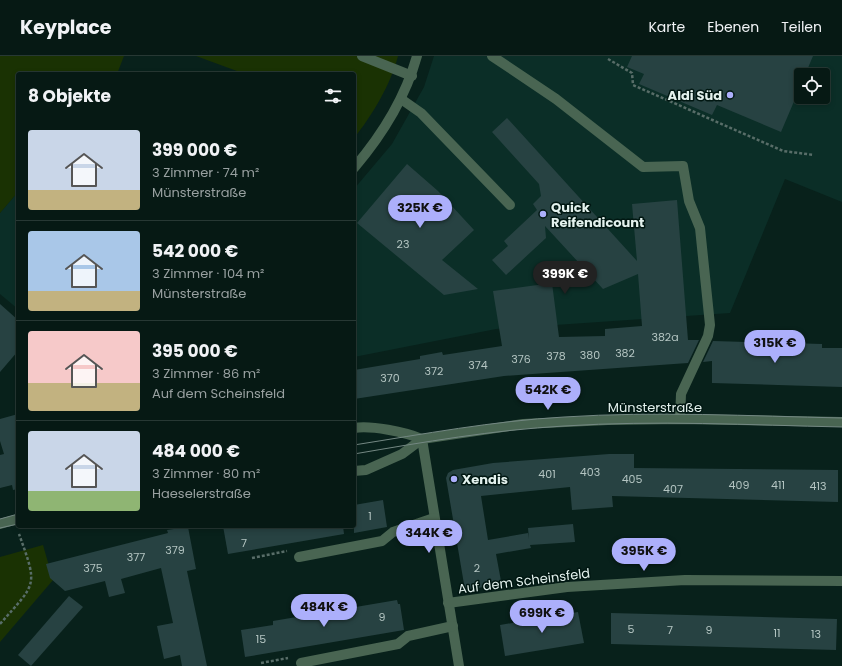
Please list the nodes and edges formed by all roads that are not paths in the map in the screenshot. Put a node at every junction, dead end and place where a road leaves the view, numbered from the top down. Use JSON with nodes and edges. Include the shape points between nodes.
{"nodes":[{"id":1,"x":362,"y":56,"type":"edge"},
{"id":2,"x":417,"y":56,"type":"edge"},
{"id":3,"x":492,"y":56,"type":"edge"},
{"id":4,"x":412,"y":76,"type":"junction"},
{"id":5,"x":401,"y":99,"type":"junction"},
{"id":6,"x":356,"y":166,"type":"edge"},
{"id":7,"x":510,"y":205,"type":"dead end"},
{"id":8,"x":680,"y":419,"type":"junction"},
{"id":9,"x":842,"y":422,"type":"edge"},
{"id":10,"x":356,"y":428,"type":"edge"},
{"id":11,"x":422,"y":439,"type":"junction"},
{"id":12,"x":356,"y":471,"type":"edge"},
{"id":13,"x":434,"y":518,"type":"junction"},
{"id":14,"x":16,"y":520,"type":"edge"},
{"id":15,"x":0,"y":524,"type":"edge"},
{"id":16,"x":299,"y":557,"type":"road end"},
{"id":17,"x":842,"y":581,"type":"edge"},
{"id":18,"x":448,"y":603,"type":"junction"},
{"id":19,"x":453,"y":626,"type":"junction"},
{"id":20,"x":300,"y":663,"type":"road end"},
{"id":21,"x":459,"y":666,"type":"edge"}],
"edges":[{"from":1,"to":4,"type":"street"},
{"from":2,"to":4,"type":"street"},
{"from":3,"to":8,"type":"street","via":[[556,99],[643,167],[683,166],[689,201],[700,228],[710,326],[708,336],[681,394]]},
{"from":4,"to":5,"type":"street"},
{"from":5,"to":6,"type":"street","via":[[390,120]]},
{"from":5,"to":7,"type":"street","via":[[421,113]]},
{"from":8,"to":9,"type":"street","name":"Münsterstraße"},
{"from":8,"to":11,"type":"street","name":"Münsterstraße","via":[[523,424]]},
{"from":10,"to":11,"type":"street","name":"Münsterstraße","via":[[394,431]]},
{"from":11,"to":12,"type":"street","name":"Münsterstraße","via":[[402,454],[366,470]]},
{"from":11,"to":13,"type":"street"},
{"from":13,"to":16,"type":"street","via":[[392,532],[382,541]]},
{"from":13,"to":18,"type":"street"},
{"from":14,"to":15,"type":"street"},
{"from":17,"to":18,"type":"street","name":"Auf dem Scheinsfeld","via":[[685,580],[567,587]]},
{"from":18,"to":19,"type":"street"},
{"from":19,"to":20,"type":"street","via":[[408,636],[398,644]]},
{"from":19,"to":21,"type":"street"}]}
